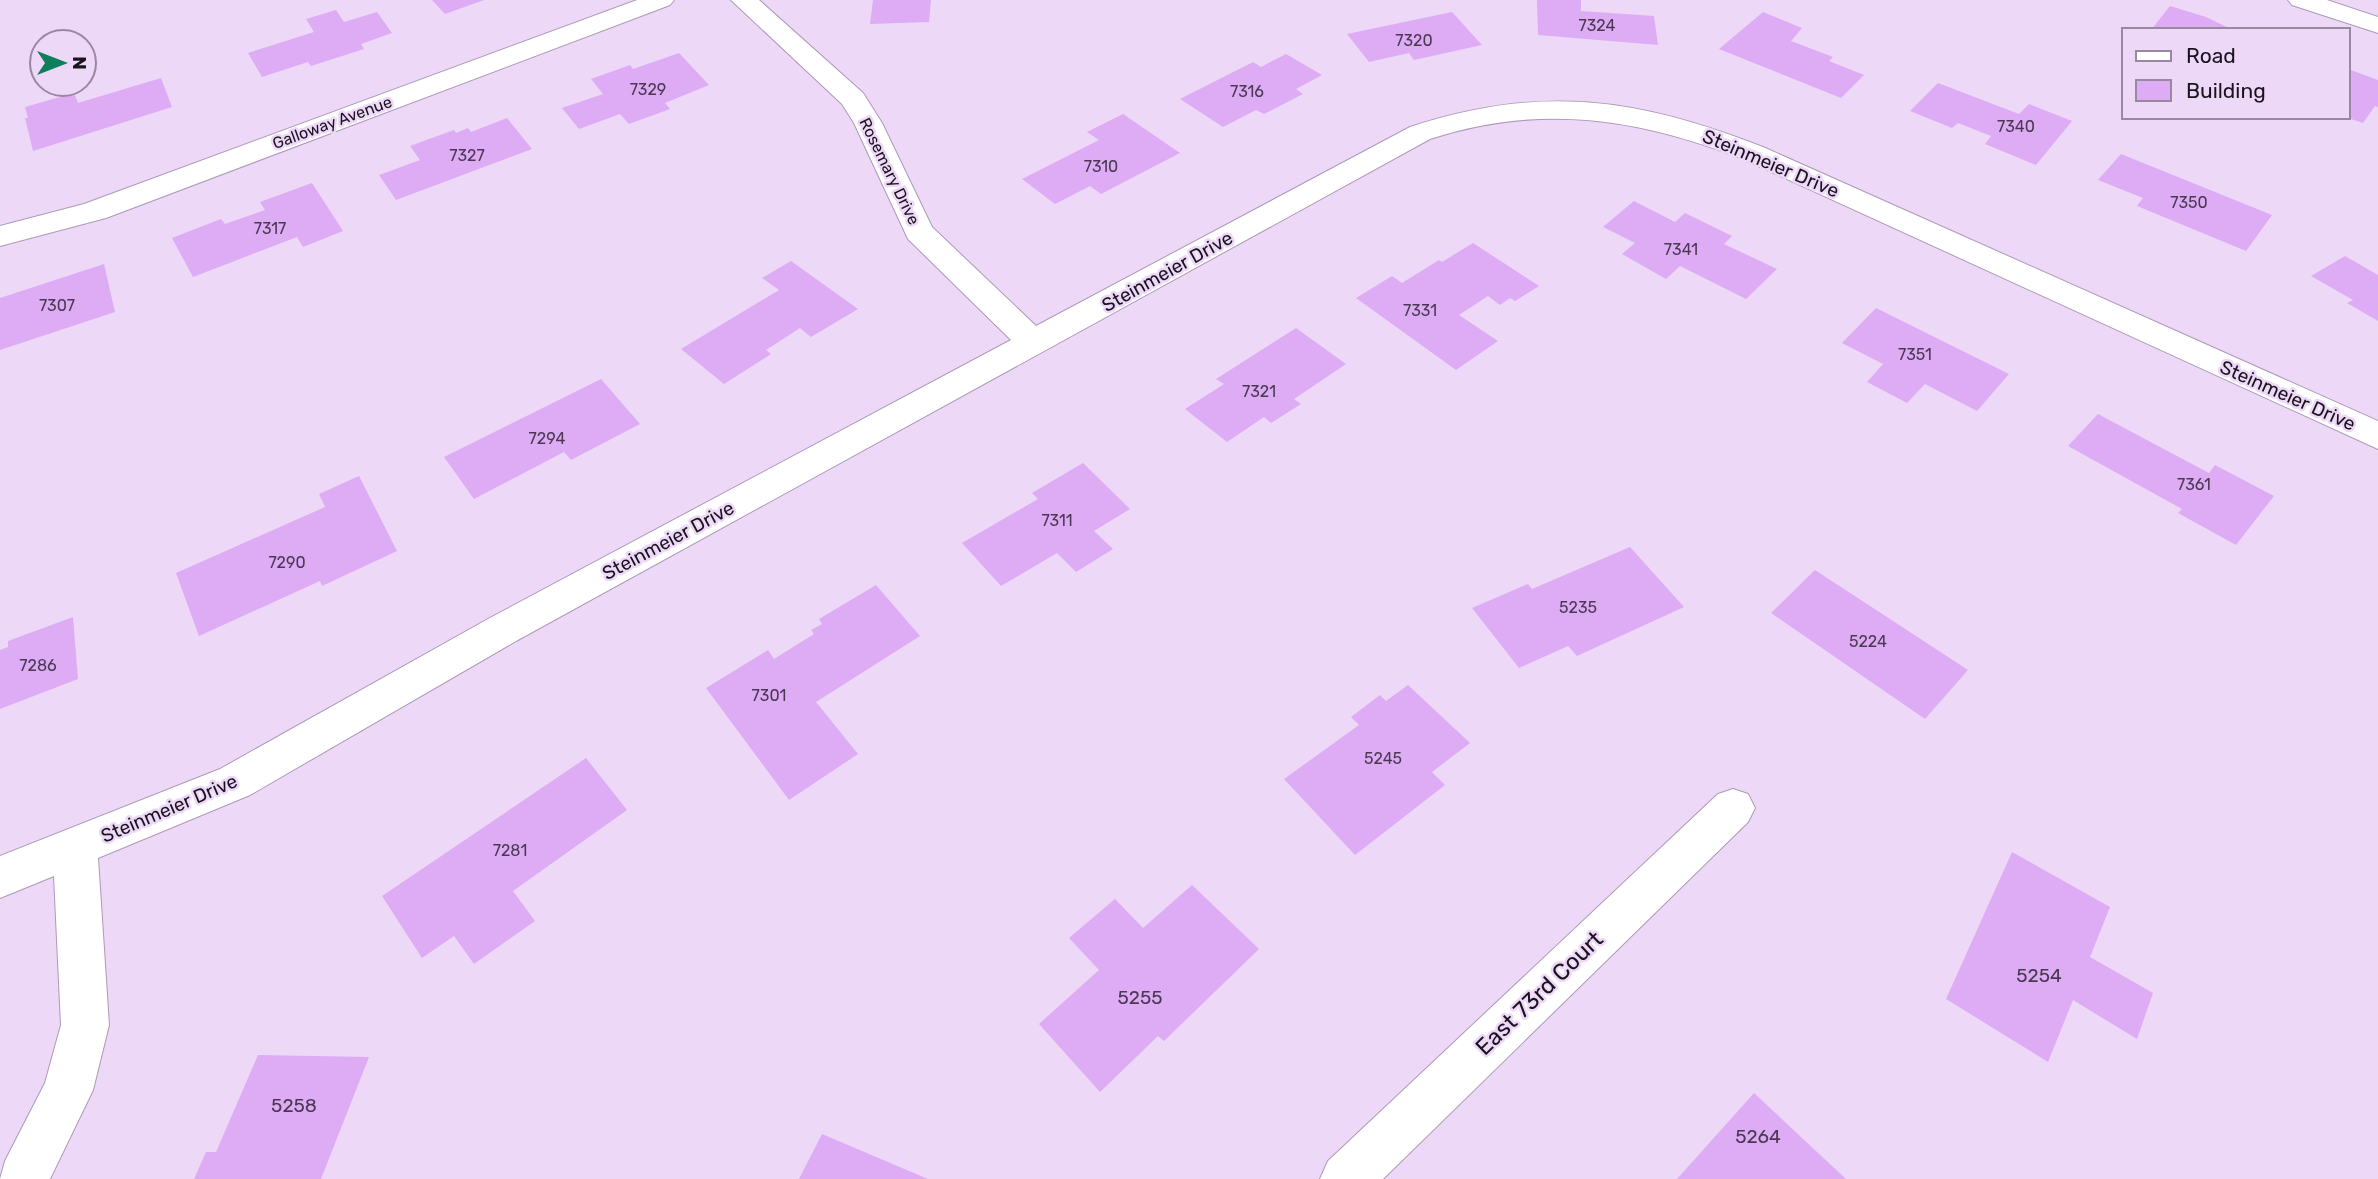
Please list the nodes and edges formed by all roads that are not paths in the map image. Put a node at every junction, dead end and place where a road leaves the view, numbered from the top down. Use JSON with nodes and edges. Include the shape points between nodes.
{"nodes":[{"id":1,"x":661,"y":0,"type":"edge"},
{"id":2,"x":744,"y":0,"type":"edge"},
{"id":3,"x":2301,"y":0,"type":"edge"},
{"id":4,"x":2378,"y":25,"type":"edge"},
{"id":5,"x":0,"y":236,"type":"edge"},
{"id":6,"x":1034,"y":343,"type":"junction"},
{"id":7,"x":2378,"y":436,"type":"edge"},
{"id":8,"x":1733,"y":808,"type":"dead end"},
{"id":9,"x":75,"y":846,"type":"junction"},
{"id":10,"x":0,"y":877,"type":"edge"},
{"id":11,"x":23,"y":1179,"type":"edge"},
{"id":12,"x":1346,"y":1179,"type":"edge"}],
"edges":[{"from":1,"to":5,"type":"street","name":"Galloway Avenue","via":[[94,211]]},
{"from":2,"to":6,"type":"street","name":"Rosemary Drive","via":[[853,99],[919,232]]},
{"from":3,"to":4,"type":"street"},
{"from":6,"to":7,"type":"street","name":"Steinmeier Drive","via":[[1420,133],[1488,115],[1582,110],[1660,121],[1735,145]]},
{"from":6,"to":9,"type":"street","name":"Steinmeier Drive","via":[[502,630],[235,782]]},
{"from":8,"to":12,"type":"street","name":"East 73rd Court"},
{"from":9,"to":10,"type":"street","name":"Steinmeier Drive"},
{"from":9,"to":11,"type":"street","via":[[85,1025],[68,1090]]}]}
